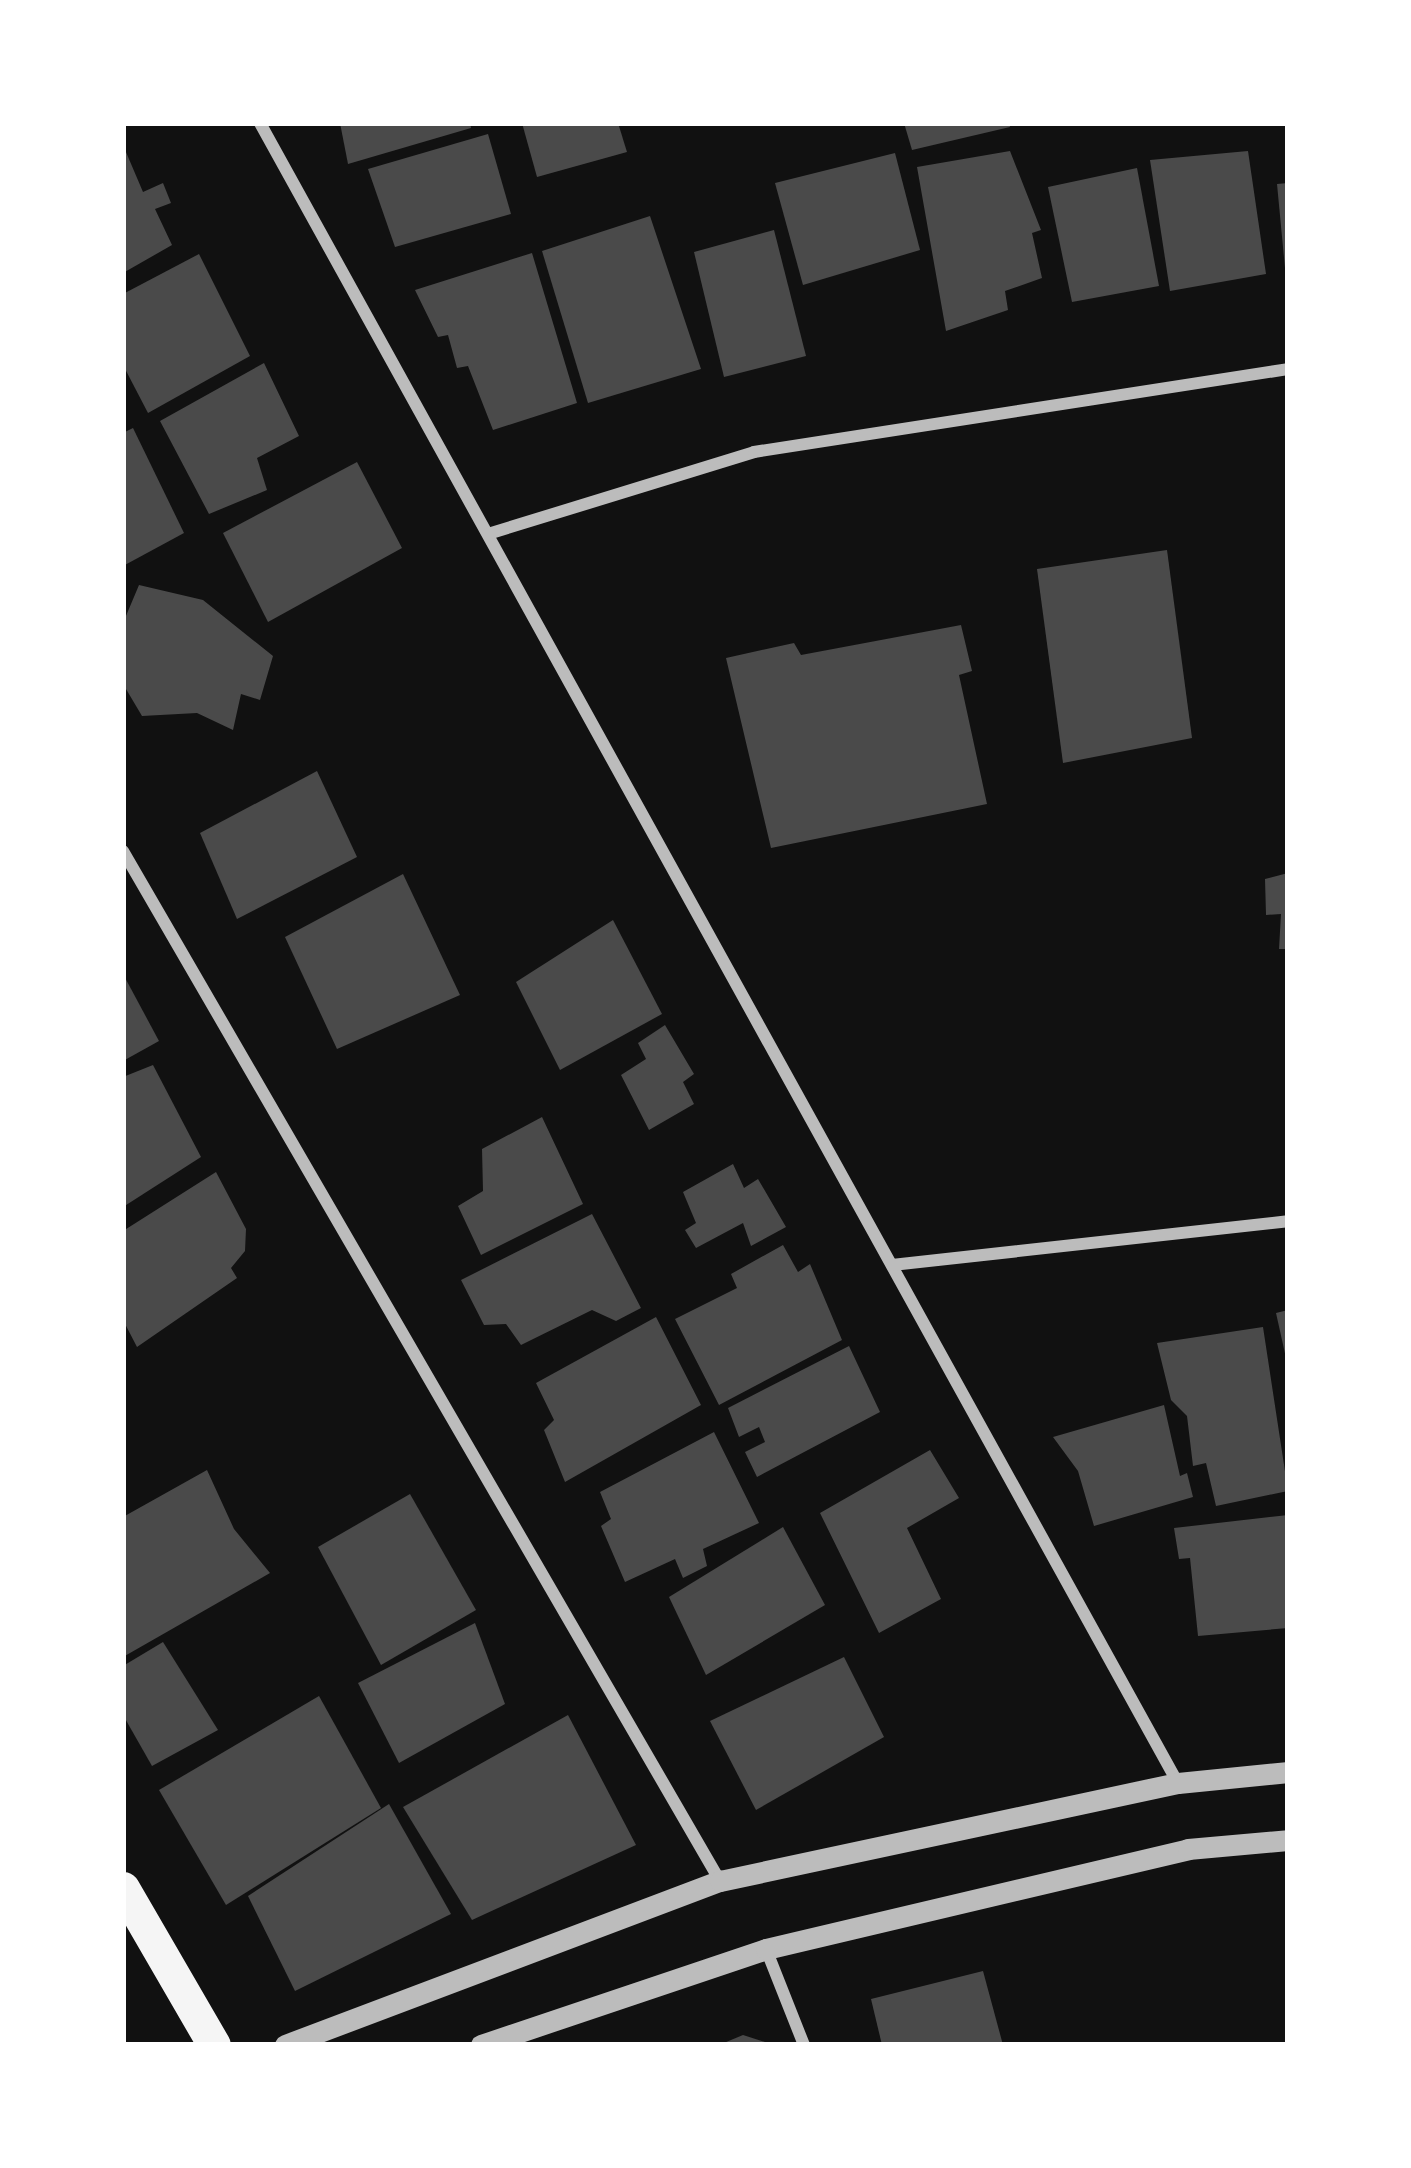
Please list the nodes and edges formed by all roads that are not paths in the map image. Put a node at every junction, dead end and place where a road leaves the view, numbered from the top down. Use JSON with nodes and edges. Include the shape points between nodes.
{"nodes":[{"id":1,"x":260,"y":123,"type":"edge"},
{"id":2,"x":1288,"y":368,"type":"edge"},
{"id":3,"x":488,"y":534,"type":"junction"},
{"id":4,"x":123,"y":851,"type":"edge"},
{"id":5,"x":1288,"y":1221,"type":"edge"},
{"id":6,"x":892,"y":1265,"type":"junction"},
{"id":7,"x":1288,"y":1772,"type":"edge"},
{"id":8,"x":1178,"y":1783,"type":"junction"},
{"id":9,"x":1288,"y":1840,"type":"edge"},
{"id":10,"x":720,"y":1881,"type":"junction"},
{"id":11,"x":123,"y":1888,"type":"edge"},
{"id":12,"x":766,"y":1949,"type":"junction"},
{"id":13,"x":214,"y":2045,"type":"edge"},
{"id":14,"x":285,"y":2045,"type":"edge"},
{"id":15,"x":481,"y":2045,"type":"edge"},
{"id":16,"x":804,"y":2045,"type":"edge"}],
"edges":[{"from":1,"to":3,"type":"street"},
{"from":2,"to":3,"type":"street","via":[[754,452]]},
{"from":3,"to":6,"type":"street"},
{"from":4,"to":10,"type":"street"},
{"from":5,"to":6,"type":"street"},
{"from":6,"to":8,"type":"street"},
{"from":7,"to":8,"type":"street"},
{"from":8,"to":10,"type":"street"},
{"from":9,"to":12,"type":"street","via":[[1188,1849]]},
{"from":10,"to":14,"type":"street"},
{"from":11,"to":13,"type":"highway"},
{"from":12,"to":15,"type":"street"},
{"from":12,"to":16,"type":"street"}]}
